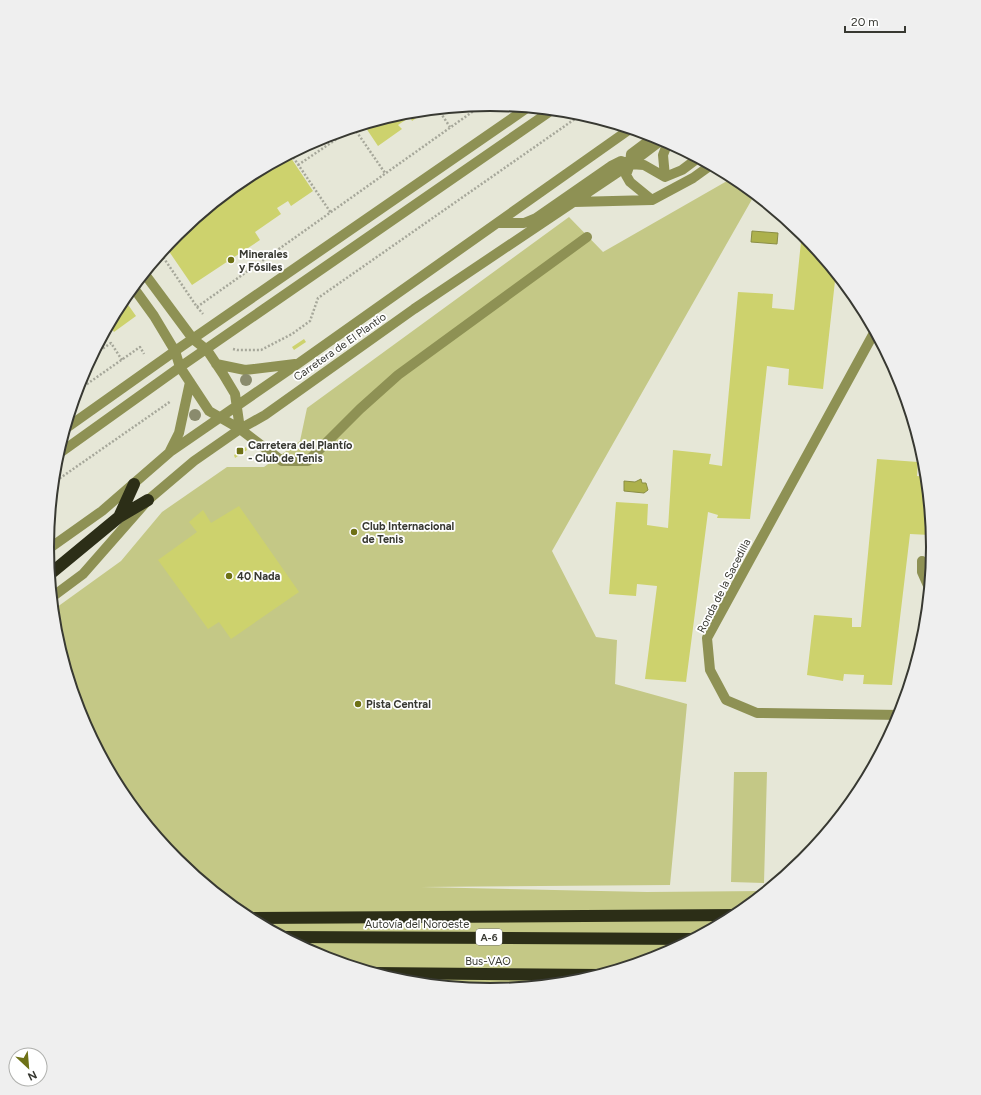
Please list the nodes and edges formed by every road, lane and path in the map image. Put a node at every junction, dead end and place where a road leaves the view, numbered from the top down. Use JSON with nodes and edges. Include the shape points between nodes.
{"nodes":[{"id":1,"x":472,"y":112,"type":"edge"},
{"id":2,"x":521,"y":112,"type":"edge"},
{"id":3,"x":441,"y":114,"type":"edge"},
{"id":4,"x":545,"y":115,"type":"edge"},
{"id":5,"x":575,"y":119,"type":"edge"},
{"id":6,"x":450,"y":127,"type":"junction"},
{"id":7,"x":357,"y":132,"type":"edge"},
{"id":8,"x":625,"y":132,"type":"edge"},
{"id":9,"x":338,"y":138,"type":"edge"},
{"id":10,"x":649,"y":141,"type":"edge"},
{"id":11,"x":657,"y":144,"type":"edge"},
{"id":12,"x":666,"y":148,"type":"edge"},
{"id":13,"x":293,"y":158,"type":"edge"},
{"id":14,"x":694,"y":161,"type":"edge"},
{"id":15,"x":630,"y":164,"type":"junction"},
{"id":16,"x":298,"y":165,"type":"junction"},
{"id":17,"x":707,"y":168,"type":"edge"},
{"id":18,"x":385,"y":173,"type":"junction"},
{"id":19,"x":665,"y":177,"type":"junction"},
{"id":20,"x":652,"y":200,"type":"junction"},
{"id":21,"x":574,"y":202,"type":"junction"},
{"id":22,"x":330,"y":213,"type":"junction"},
{"id":23,"x":497,"y":223,"type":"junction"},
{"id":24,"x":587,"y":237,"type":"dead end"},
{"id":25,"x":164,"y":258,"type":"edge"},
{"id":26,"x":147,"y":278,"type":"edge"},
{"id":27,"x":137,"y":292,"type":"edge"},
{"id":28,"x":872,"y":336,"type":"edge"},
{"id":29,"x":193,"y":339,"type":"junction"},
{"id":30,"x":101,"y":349,"type":"edge"},
{"id":31,"x":207,"y":350,"type":"junction"},
{"id":32,"x":175,"y":351,"type":"junction"},
{"id":33,"x":230,"y":351,"type":"dead end"},
{"id":34,"x":148,"y":359,"type":"dead end"},
{"id":35,"x":122,"y":360,"type":"junction"},
{"id":36,"x":299,"y":363,"type":"junction"},
{"id":37,"x":216,"y":364,"type":"junction"},
{"id":38,"x":180,"y":367,"type":"junction"},
{"id":39,"x":190,"y":382,"type":"junction"},
{"id":40,"x":85,"y":386,"type":"edge"},
{"id":41,"x":172,"y":400,"type":"dead end"},
{"id":42,"x":237,"y":407,"type":"junction"},
{"id":43,"x":220,"y":417,"type":"junction"},
{"id":44,"x":72,"y":424,"type":"edge"},
{"id":45,"x":240,"y":430,"type":"junction"},
{"id":46,"x":65,"y":449,"type":"edge"},
{"id":47,"x":170,"y":452,"type":"junction"},
{"id":48,"x":60,"y":478,"type":"edge"},
{"id":49,"x":134,"y":484,"type":"junction"},
{"id":50,"x":148,"y":500,"type":"junction"},
{"id":51,"x":119,"y":517,"type":"junction"},
{"id":52,"x":54,"y":545,"type":"edge"},
{"id":53,"x":922,"y":561,"type":"dead end"},
{"id":54,"x":55,"y":570,"type":"edge"},
{"id":55,"x":926,"y":580,"type":"edge"},
{"id":56,"x":57,"y":593,"type":"edge"},
{"id":57,"x":894,"y":715,"type":"edge"},
{"id":58,"x":726,"y":914,"type":"edge"},
{"id":59,"x":260,"y":918,"type":"edge"},
{"id":60,"x":293,"y":937,"type":"edge"},
{"id":61,"x":684,"y":939,"type":"edge"},
{"id":62,"x":398,"y":974,"type":"edge"},
{"id":63,"x":580,"y":975,"type":"edge"}],
"edges":[{"from":1,"to":6,"type":"path"},
{"from":2,"to":29,"type":"street"},
{"from":3,"to":6,"type":"path"},
{"from":4,"to":31,"type":"street"},
{"from":5,"to":33,"type":"path","via":[[318,298],[310,321],[292,334],[261,350]]},
{"from":6,"to":18,"type":"path"},
{"from":7,"to":18,"type":"path"},
{"from":8,"to":23,"type":"street","name":"Carretera de El Plantío"},
{"from":9,"to":16,"type":"path"},
{"from":10,"to":15,"type":"street","via":[[631,154]]},
{"from":11,"to":15,"type":"street","name":"Carretera de El Plantío"},
{"from":12,"to":19,"type":"street","via":[[663,155]]},
{"from":13,"to":16,"type":"path"},
{"from":14,"to":19,"type":"street","via":[[682,170]]},
{"from":15,"to":19,"type":"street","via":[[644,165]]},
{"from":15,"to":20,"type":"street","via":[[626,175],[630,182]]},
{"from":15,"to":21,"type":"street","name":"Carretera de El Plantío"},
{"from":15,"to":23,"type":"street","via":[[621,161],[616,163],[536,218],[524,223]]},
{"from":16,"to":22,"type":"path"},
{"from":17,"to":20,"type":"street"},
{"from":18,"to":22,"type":"path"},
{"from":20,"to":21,"type":"street"},
{"from":21,"to":45,"type":"street","name":"Carretera de El Plantío"},
{"from":22,"to":25,"type":"path","via":[[197,307]]},
{"from":23,"to":36,"type":"street","name":"Carretera de El Plantío"},
{"from":24,"to":45,"type":"street","via":[[398,375],[308,461],[282,461]]},
{"from":26,"to":29,"type":"street"},
{"from":27,"to":32,"type":"street"},
{"from":28,"to":57,"type":"street","name":"Ronda de la Sacedilla","via":[[708,638],[710,670],[726,700],[757,713]]},
{"from":29,"to":31,"type":"street"},
{"from":29,"to":32,"type":"street"},
{"from":30,"to":35,"type":"path","via":[[111,343]]},
{"from":31,"to":37,"type":"street"},
{"from":31,"to":38,"type":"street"},
{"from":32,"to":38,"type":"street"},
{"from":32,"to":44,"type":"street"},
{"from":34,"to":35,"type":"path","via":[[140,347]]},
{"from":35,"to":40,"type":"path"},
{"from":36,"to":37,"type":"street","via":[[245,370]]},
{"from":36,"to":42,"type":"street","name":"Carretera de El Plantío"},
{"from":37,"to":42,"type":"street","via":[[235,394]]},
{"from":38,"to":39,"type":"street"},
{"from":38,"to":46,"type":"street"},
{"from":39,"to":43,"type":"street","via":[[209,411]]},
{"from":39,"to":47,"type":"street","via":[[179,433]]},
{"from":41,"to":48,"type":"path"},
{"from":42,"to":43,"type":"street","name":"Carretera de El Plantío"},
{"from":42,"to":45,"type":"street"},
{"from":43,"to":45,"type":"street"},
{"from":43,"to":47,"type":"street","name":"Carretera de El Plantío"},
{"from":45,"to":50,"type":"street","name":"Carretera de El Plantío","via":[[185,468]]},
{"from":47,"to":49,"type":"street","name":"Carretera de El Plantío"},
{"from":49,"to":51,"type":"highway"},
{"from":49,"to":52,"type":"street","name":"Carretera de El Plantío","via":[[102,511]]},
{"from":50,"to":51,"type":"highway"},
{"from":50,"to":56,"type":"street","name":"Carretera de El Plantío","via":[[83,574]]},
{"from":51,"to":54,"type":"highway"},
{"from":53,"to":55,"type":"street","via":[[922,572]]},
{"from":58,"to":59,"type":"highway"},
{"from":60,"to":61,"type":"highway","name":"Autovía del Noroeste","number":"A-6"},
{"from":62,"to":63,"type":"highway","name":"Bus-VAO"}]}
